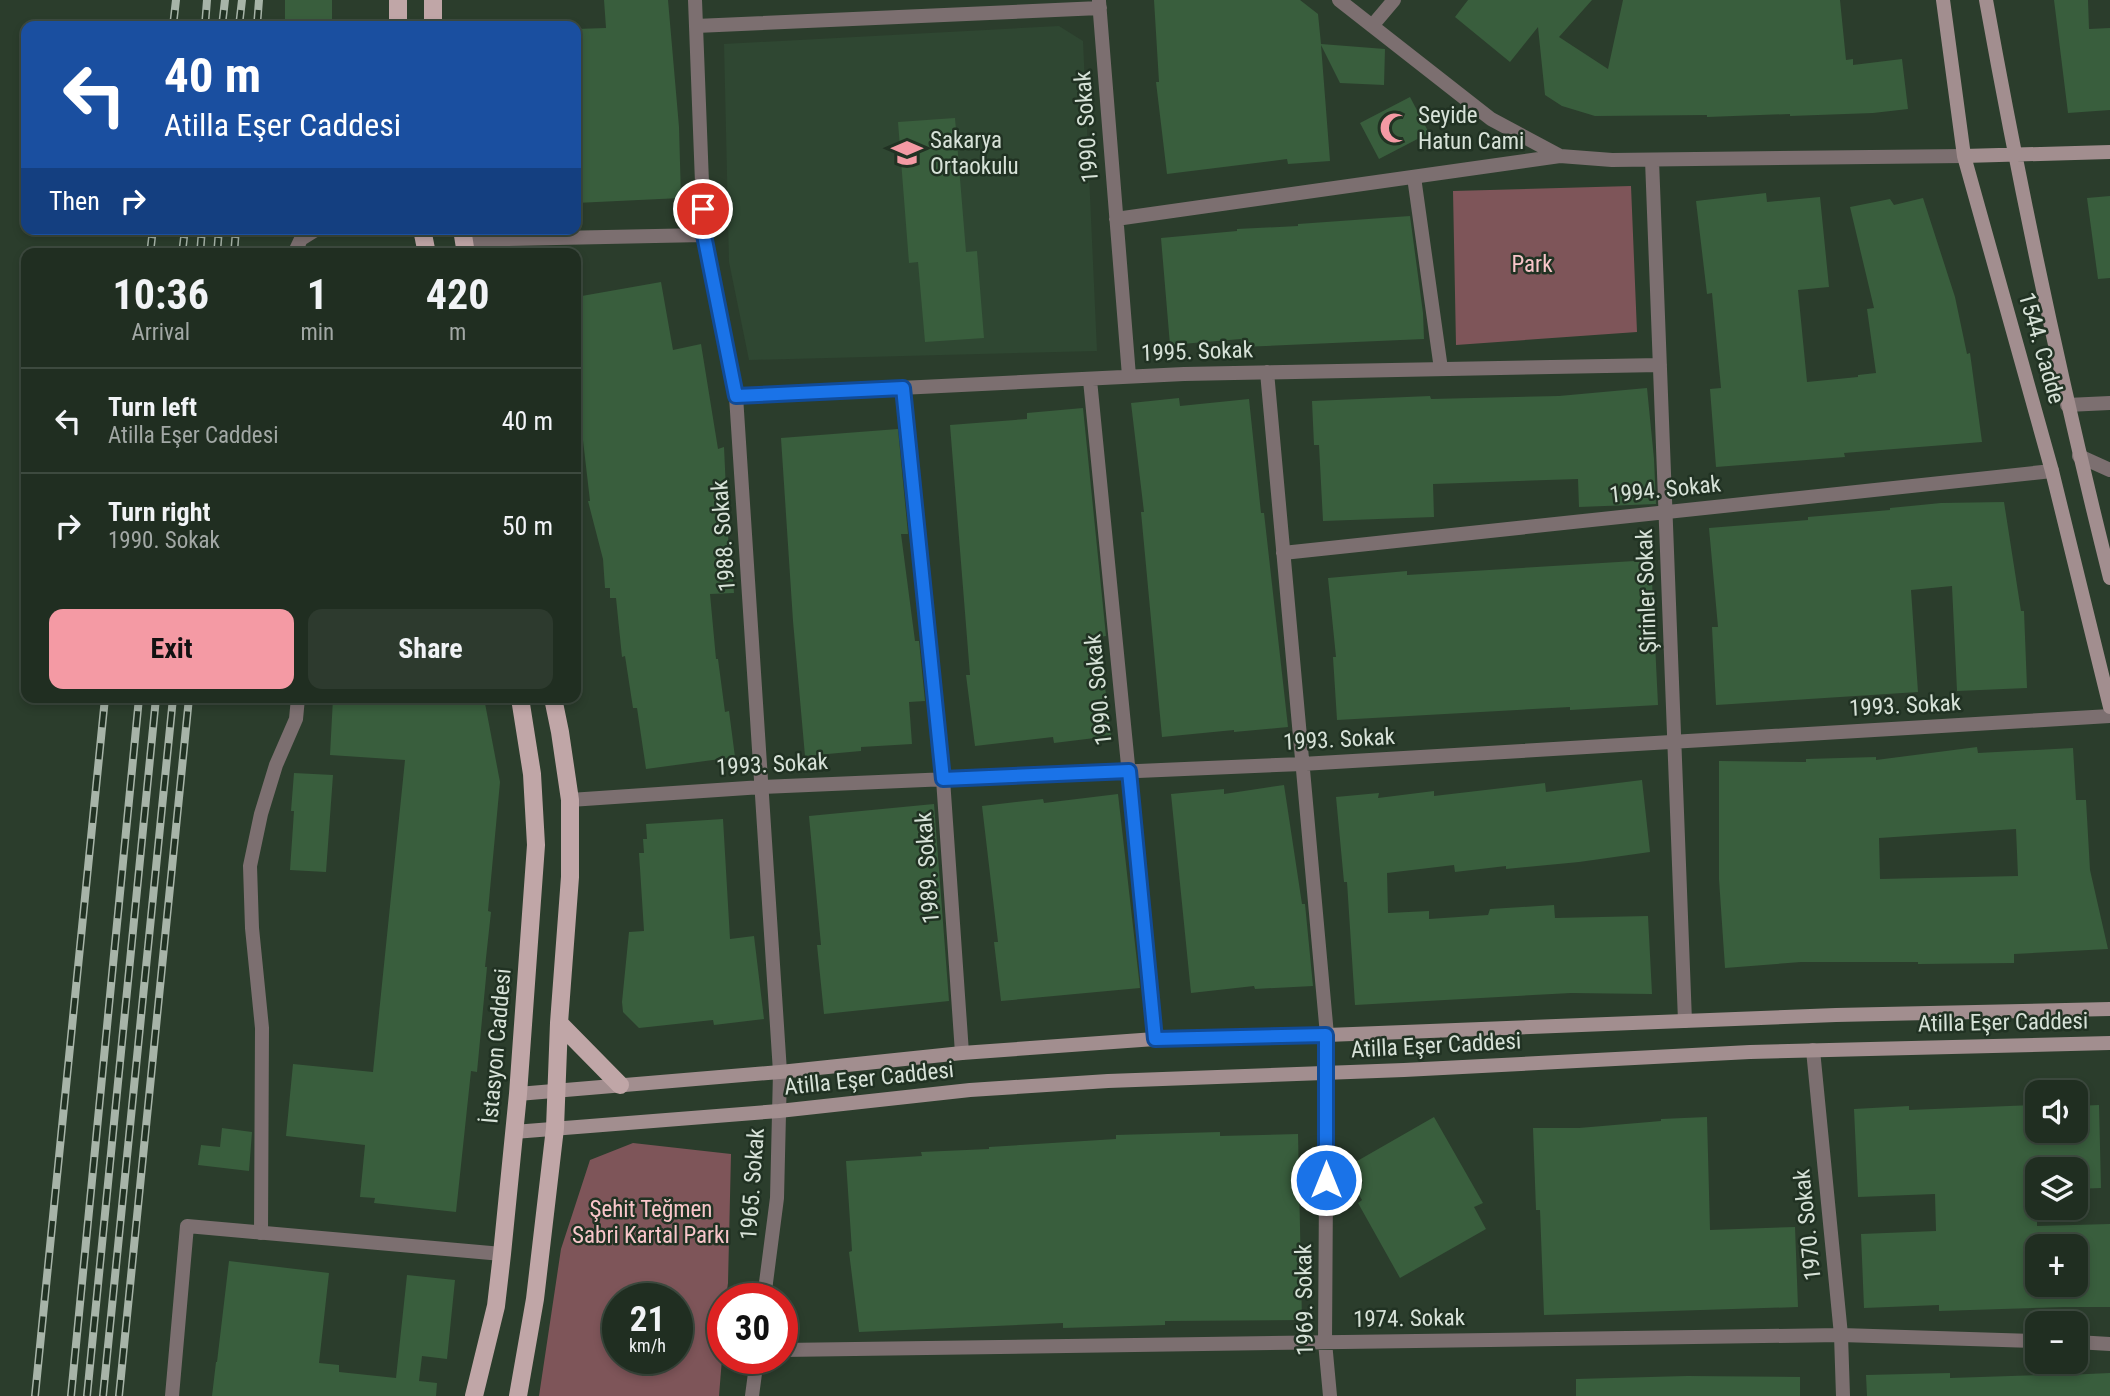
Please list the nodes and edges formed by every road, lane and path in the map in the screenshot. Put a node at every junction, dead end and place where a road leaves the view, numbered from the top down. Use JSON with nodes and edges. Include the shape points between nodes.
{"nodes":[{"id":1,"x":398,"y":0,"type":"edge"},
{"id":2,"x":433,"y":0,"type":"edge"},
{"id":3,"x":695,"y":0,"type":"edge"},
{"id":4,"x":1339,"y":0,"type":"edge"},
{"id":5,"x":1394,"y":0,"type":"edge"},
{"id":6,"x":1943,"y":0,"type":"edge"},
{"id":7,"x":1986,"y":0,"type":"edge"},
{"id":8,"x":1100,"y":4,"type":"edge"},
{"id":9,"x":398,"y":21,"type":"edge"},
{"id":10,"x":433,"y":21,"type":"edge"},
{"id":11,"x":696,"y":26,"type":"junction"},
{"id":12,"x":1372,"y":26,"type":"junction"},
{"id":13,"x":2110,"y":152,"type":"edge"},
{"id":14,"x":2014,"y":155,"type":"junction"},
{"id":15,"x":1560,"y":156,"type":"junction"},
{"id":16,"x":1964,"y":156,"type":"junction"},
{"id":17,"x":1652,"y":160,"type":"junction"},
{"id":18,"x":1414,"y":177,"type":"junction"},
{"id":19,"x":1116,"y":219,"type":"junction"},
{"id":20,"x":704,"y":235,"type":"junction"},
{"id":21,"x":464,"y":241,"type":"edge"},
{"id":22,"x":1660,"y":365,"type":"junction"},
{"id":23,"x":1441,"y":369,"type":"junction"},
{"id":24,"x":1267,"y":372,"type":"junction"},
{"id":25,"x":1129,"y":376,"type":"junction"},
{"id":26,"x":1090,"y":380,"type":"junction"},
{"id":27,"x":903,"y":388,"type":"junction"},
{"id":28,"x":736,"y":396,"type":"junction"},
{"id":29,"x":2110,"y":403,"type":"edge"},
{"id":30,"x":2067,"y":405,"type":"junction"},
{"id":31,"x":2079,"y":456,"type":"junction"},
{"id":32,"x":2110,"y":470,"type":"edge"},
{"id":33,"x":2053,"y":471,"type":"junction"},
{"id":34,"x":1666,"y":512,"type":"junction"},
{"id":35,"x":1283,"y":553,"type":"junction"},
{"id":36,"x":2110,"y":578,"type":"edge"},
{"id":37,"x":298,"y":703,"type":"edge"},
{"id":38,"x":521,"y":703,"type":"edge"},
{"id":39,"x":554,"y":703,"type":"edge"},
{"id":40,"x":2110,"y":707,"type":"edge"},
{"id":41,"x":2110,"y":716,"type":"edge"},
{"id":42,"x":1675,"y":742,"type":"junction"},
{"id":43,"x":1302,"y":764,"type":"junction"},
{"id":44,"x":1129,"y":771,"type":"junction"},
{"id":45,"x":943,"y":779,"type":"junction"},
{"id":46,"x":762,"y":787,"type":"junction"},
{"id":47,"x":569,"y":800,"type":"junction"},
{"id":48,"x":2110,"y":1009,"type":"edge"},
{"id":49,"x":1685,"y":1021,"type":"junction"},
{"id":50,"x":559,"y":1023,"type":"junction"},
{"id":51,"x":1326,"y":1035,"type":"junction"},
{"id":52,"x":1155,"y":1039,"type":"junction"},
{"id":53,"x":2110,"y":1043,"type":"edge"},
{"id":54,"x":1812,"y":1050,"type":"junction"},
{"id":55,"x":962,"y":1053,"type":"junction"},
{"id":56,"x":780,"y":1072,"type":"junction"},
{"id":57,"x":1327,"y":1072,"type":"junction"},
{"id":58,"x":620,"y":1085,"type":"junction"},
{"id":59,"x":557,"y":1090,"type":"junction"},
{"id":60,"x":518,"y":1094,"type":"junction"},
{"id":61,"x":779,"y":1111,"type":"junction"},
{"id":62,"x":555,"y":1128,"type":"junction"},
{"id":63,"x":514,"y":1132,"type":"junction"},
{"id":64,"x":261,"y":1233,"type":"junction"},
{"id":65,"x":502,"y":1254,"type":"junction"},
{"id":66,"x":766,"y":1283,"type":"edge"},
{"id":67,"x":1842,"y":1335,"type":"junction"},
{"id":68,"x":2025,"y":1341,"type":"edge"},
{"id":69,"x":1325,"y":1342,"type":"junction"},
{"id":70,"x":2088,"y":1343,"type":"edge"},
{"id":71,"x":2110,"y":1344,"type":"edge"},
{"id":72,"x":798,"y":1350,"type":"edge"},
{"id":73,"x":755,"y":1374,"type":"edge"},
{"id":74,"x":172,"y":1396,"type":"edge"},
{"id":75,"x":474,"y":1396,"type":"edge"},
{"id":76,"x":518,"y":1396,"type":"edge"},
{"id":77,"x":752,"y":1396,"type":"edge"},
{"id":78,"x":1331,"y":1396,"type":"edge"},
{"id":79,"x":1843,"y":1396,"type":"edge"}],
"edges":[{"from":1,"to":9,"type":"main road"},
{"from":2,"to":10,"type":"main road"},
{"from":3,"to":11,"type":"street","name":"1988. Sokak"},
{"from":4,"to":12,"type":"street"},
{"from":5,"to":12,"type":"street"},
{"from":6,"to":16,"type":"main road","name":"1544. Cadde"},
{"from":7,"to":14,"type":"main road","name":"1544. Cadde"},
{"from":8,"to":11,"type":"street"},
{"from":8,"to":19,"type":"street","name":"1990. Sokak"},
{"from":11,"to":20,"type":"street","name":"1988. Sokak"},
{"from":12,"to":15,"type":"street","via":[[1491,119]]},
{"from":13,"to":14,"type":"main road"},
{"from":14,"to":16,"type":"main road"},
{"from":14,"to":30,"type":"main road","name":"1544. Cadde"},
{"from":15,"to":17,"type":"street"},
{"from":15,"to":18,"type":"street"},
{"from":16,"to":17,"type":"street"},
{"from":16,"to":33,"type":"main road","name":"1544. Cadde"},
{"from":17,"to":22,"type":"street","name":"Şirinler Sokak"},
{"from":18,"to":19,"type":"street"},
{"from":18,"to":23,"type":"street"},
{"from":19,"to":25,"type":"street","name":"1990. Sokak"},
{"from":20,"to":21,"type":"street"},
{"from":20,"to":28,"type":"street","name":"1988. Sokak"},
{"from":22,"to":23,"type":"street","name":"1995. Sokak"},
{"from":22,"to":34,"type":"street","name":"Şirinler Sokak"},
{"from":23,"to":24,"type":"street","name":"1995. Sokak"},
{"from":24,"to":25,"type":"street","name":"1995. Sokak"},
{"from":24,"to":35,"type":"street","name":"1969. Sokak"},
{"from":25,"to":26,"type":"street","name":"1995. Sokak"},
{"from":26,"to":27,"type":"street","name":"1995. Sokak"},
{"from":26,"to":44,"type":"street","name":"1990. Sokak"},
{"from":27,"to":28,"type":"street","name":"1995. Sokak"},
{"from":27,"to":45,"type":"street","name":"1989. Sokak"},
{"from":28,"to":46,"type":"street","name":"1988. Sokak"},
{"from":29,"to":30,"type":"street"},
{"from":30,"to":31,"type":"main road","name":"1544. Cadde"},
{"from":31,"to":32,"type":"street"},
{"from":31,"to":36,"type":"main road","name":"1544. Cadde"},
{"from":33,"to":34,"type":"street","name":"1994. Sokak"},
{"from":33,"to":40,"type":"main road","name":"1544. Cadde"},
{"from":34,"to":35,"type":"street","name":"1994. Sokak"},
{"from":34,"to":42,"type":"street","name":"Şirinler Sokak"},
{"from":35,"to":43,"type":"street","name":"1969. Sokak"},
{"from":37,"to":64,"type":"street","via":[[261,814],[250,866],[261,1028]]},
{"from":38,"to":60,"type":"main road","name":"İstasyon Caddesi","via":[[532,774],[536,845]]},
{"from":39,"to":47,"type":"main road"},
{"from":41,"to":42,"type":"street","name":"1993. Sokak"},
{"from":42,"to":43,"type":"street","name":"1993. Sokak"},
{"from":42,"to":49,"type":"street","name":"Şirinler Sokak"},
{"from":43,"to":44,"type":"street","name":"1993. Sokak"},
{"from":43,"to":51,"type":"street","name":"1969. Sokak"},
{"from":44,"to":45,"type":"street","name":"1993. Sokak"},
{"from":44,"to":52,"type":"street","name":"1990. Sokak"},
{"from":45,"to":46,"type":"street","name":"1993. Sokak"},
{"from":45,"to":55,"type":"street","name":"1989. Sokak"},
{"from":46,"to":47,"type":"street","name":"1993. Sokak"},
{"from":46,"to":56,"type":"street","name":"1988. Sokak"},
{"from":47,"to":50,"type":"main road","via":[[570,877]]},
{"from":48,"to":49,"type":"main road","name":"Atilla Eşer Caddesi"},
{"from":49,"to":51,"type":"main road","name":"Atilla Eşer Caddesi"},
{"from":50,"to":58,"type":"main road"},
{"from":50,"to":59,"type":"main road"},
{"from":51,"to":52,"type":"main road","name":"Atilla Eşer Caddesi"},
{"from":51,"to":57,"type":"street","name":"1969. Sokak"},
{"from":52,"to":55,"type":"main road","name":"Atilla Eşer Caddesi"},
{"from":53,"to":54,"type":"main road","name":"Atilla Eşer Caddesi"},
{"from":54,"to":57,"type":"main road","name":"Atilla Eşer Caddesi"},
{"from":54,"to":67,"type":"street","name":"1970. Sokak"},
{"from":55,"to":56,"type":"main road","name":"Atilla Eşer Caddesi"},
{"from":56,"to":58,"type":"main road","name":"Atilla Eşer Caddesi"},
{"from":56,"to":61,"type":"street","name":"1965. Sokak"},
{"from":57,"to":61,"type":"main road","name":"Atilla Eşer Caddesi","via":[[998,1088]]},
{"from":57,"to":69,"type":"street","name":"1969. Sokak"},
{"from":58,"to":59,"type":"main road","name":"Atilla Eşer Caddesi"},
{"from":59,"to":60,"type":"main road","name":"Atilla Eşer Caddesi"},
{"from":59,"to":62,"type":"main road"},
{"from":60,"to":63,"type":"main road","name":"İstasyon Caddesi"},
{"from":61,"to":62,"type":"main road","name":"Atilla Eşer Caddesi"},
{"from":61,"to":66,"type":"street","name":"1965. Sokak","via":[[777,1198]]},
{"from":62,"to":63,"type":"main road","name":"Atilla Eşer Caddesi"},
{"from":62,"to":76,"type":"main road","via":[[535,1299]]},
{"from":63,"to":65,"type":"main road","name":"İstasyon Caddesi"},
{"from":64,"to":65,"type":"street"},
{"from":64,"to":74,"type":"street","via":[[187,1226]]},
{"from":65,"to":75,"type":"main road","name":"İstasyon Caddesi","via":[[496,1306]]},
{"from":67,"to":68,"type":"street","name":"1974. Sokak"},
{"from":67,"to":69,"type":"street","name":"1974. Sokak"},
{"from":67,"to":79,"type":"street","name":"1970. Sokak"},
{"from":69,"to":72,"type":"street","name":"1974. Sokak"},
{"from":69,"to":78,"type":"street","name":"1969. Sokak"},
{"from":70,"to":71,"type":"street"},
{"from":73,"to":77,"type":"street"}]}
